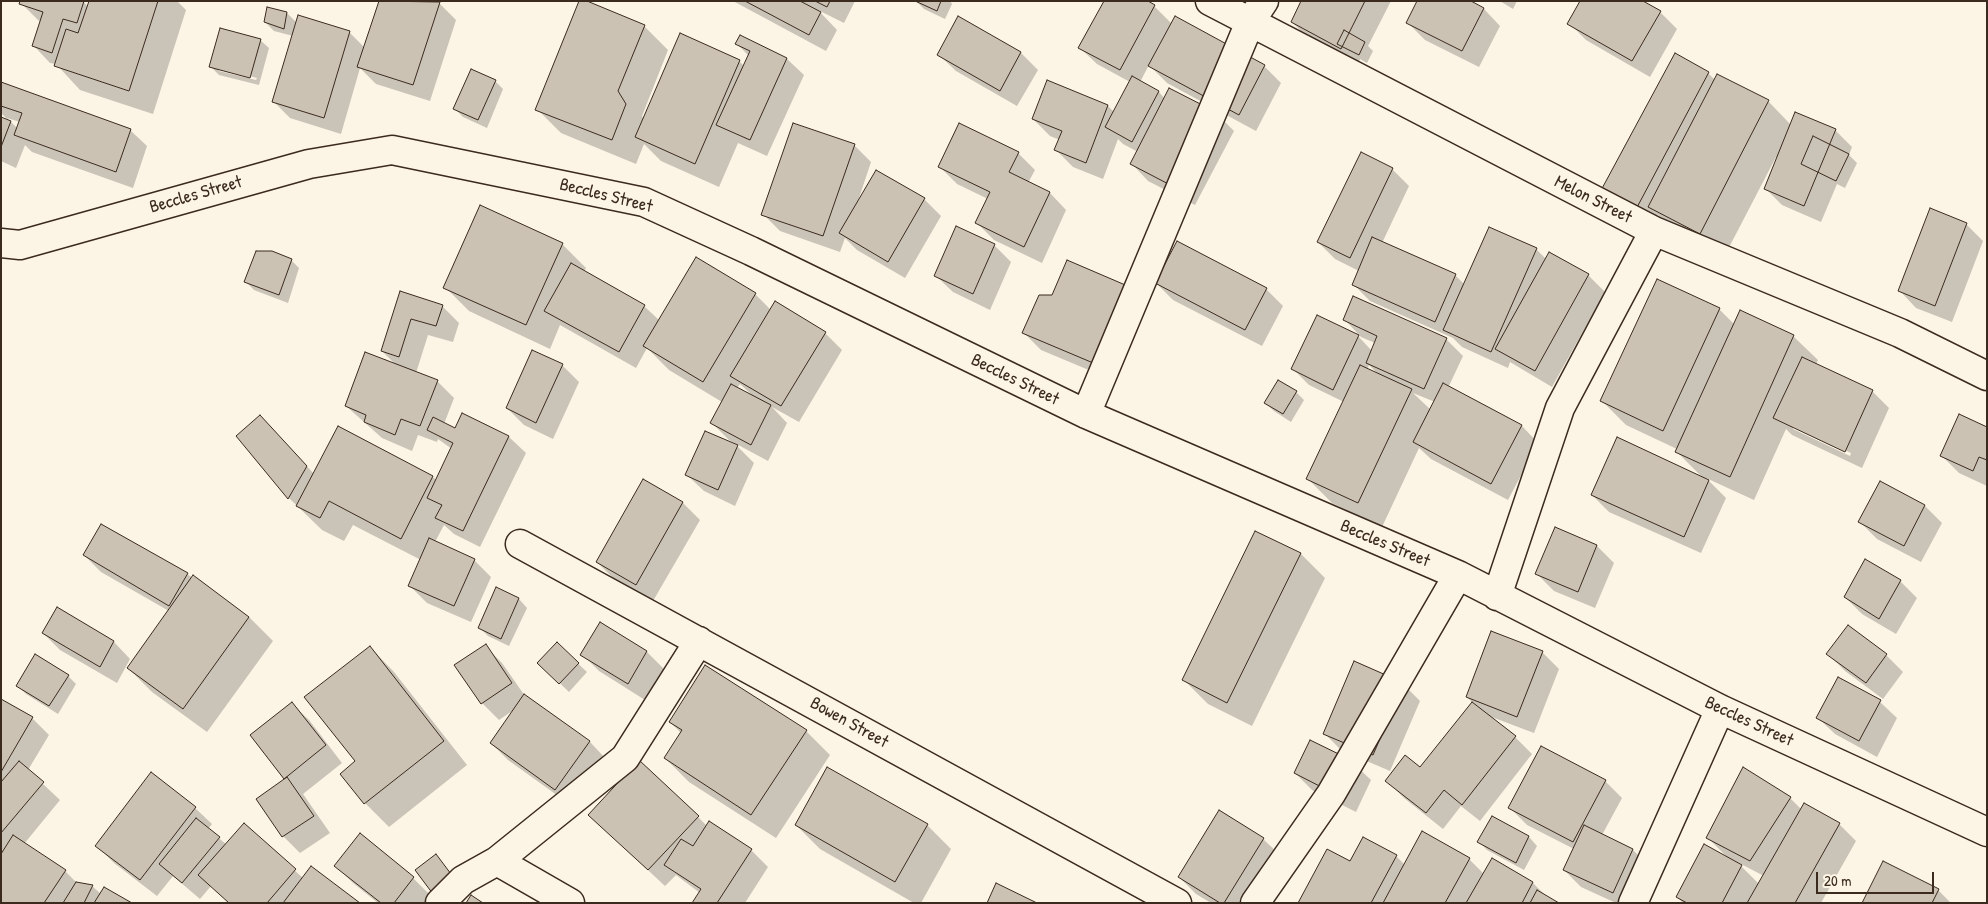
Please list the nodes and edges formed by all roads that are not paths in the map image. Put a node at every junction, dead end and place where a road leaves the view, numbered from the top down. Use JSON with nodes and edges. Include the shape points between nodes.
{"nodes":[{"id":1,"x":1210,"y":1,"type":"edge"},
{"id":2,"x":1257,"y":12,"type":"edge"},
{"id":3,"x":1654,"y":231,"type":"junction"},
{"id":4,"x":1,"y":243,"type":"edge"},
{"id":5,"x":1987,"y":376,"type":"edge"},
{"id":6,"x":1086,"y":414,"type":"junction"},
{"id":7,"x":520,"y":544,"type":"dead end"},
{"id":8,"x":1458,"y":575,"type":"junction"},
{"id":9,"x":1497,"y":596,"type":"junction"},
{"id":10,"x":698,"y":641,"type":"junction"},
{"id":11,"x":1720,"y":709,"type":"junction"},
{"id":12,"x":1987,"y":832,"type":"edge"},
{"id":13,"x":497,"y":861,"type":"junction"},
{"id":14,"x":440,"y":903,"type":"edge"},
{"id":15,"x":570,"y":903,"type":"edge"},
{"id":16,"x":1177,"y":903,"type":"edge"},
{"id":17,"x":1255,"y":903,"type":"edge"},
{"id":18,"x":1633,"y":903,"type":"edge"}],
"edges":[{"from":1,"to":2,"type":"street","name":"Melon Street"},
{"from":2,"to":3,"type":"street","name":"Melon Street"},
{"from":2,"to":6,"type":"street"},
{"from":3,"to":5,"type":"street","name":"Melon Street","via":[[1900,333]]},
{"from":3,"to":9,"type":"street","via":[[1560,408]]},
{"from":4,"to":6,"type":"street","name":"Beccles Street","via":[[20,245],[309,164],[392,150],[644,202]]},
{"from":6,"to":8,"type":"street","name":"Beccles Street"},
{"from":7,"to":10,"type":"street","name":"Bowen Street"},
{"from":8,"to":9,"type":"street","name":"Beccles Street"},
{"from":8,"to":17,"type":"street","via":[[1332,794]]},
{"from":9,"to":11,"type":"street","name":"Beccles Street"},
{"from":10,"to":13,"type":"street","via":[[625,758]]},
{"from":10,"to":16,"type":"street","name":"Bowen Street"},
{"from":11,"to":12,"type":"street","name":"Beccles Street"},
{"from":11,"to":18,"type":"street"},
{"from":13,"to":14,"type":"street","via":[[463,880]]},
{"from":13,"to":15,"type":"street"}]}
